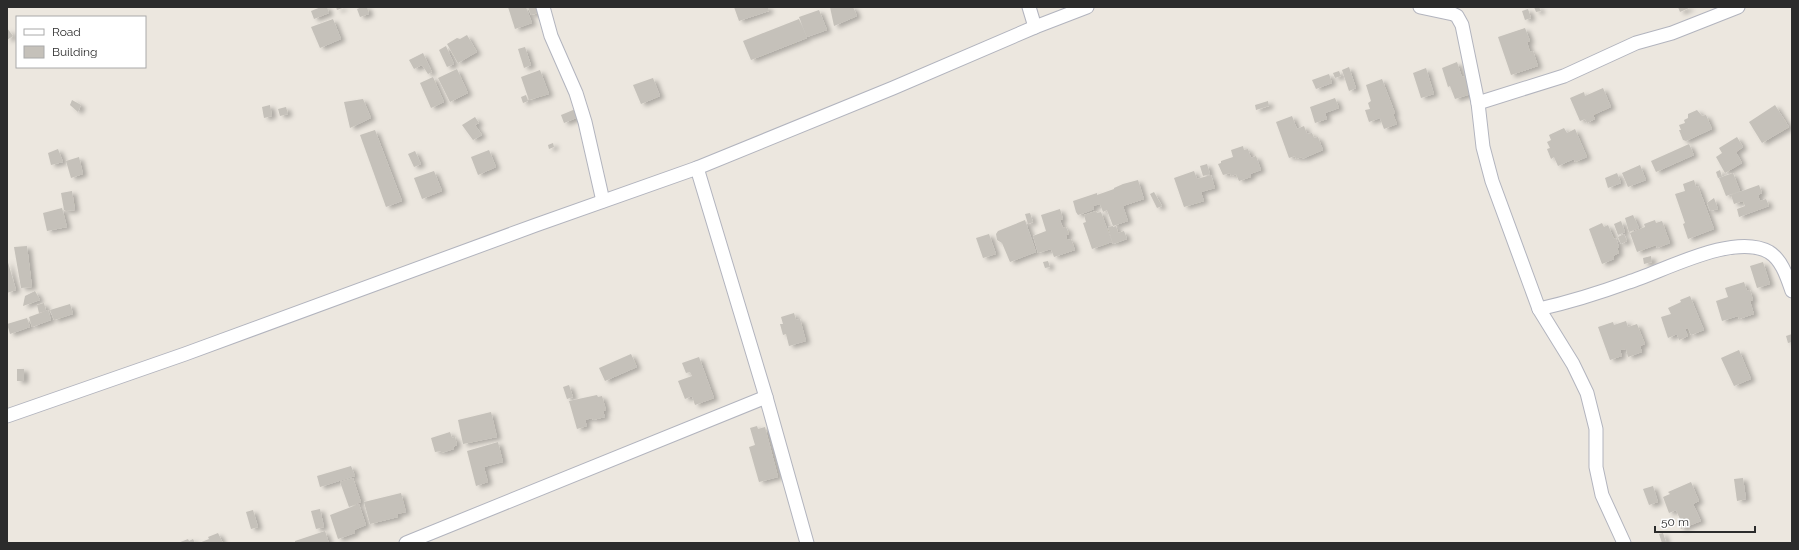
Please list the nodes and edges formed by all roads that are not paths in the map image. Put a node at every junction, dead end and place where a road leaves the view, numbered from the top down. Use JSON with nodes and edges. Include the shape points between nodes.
{"nodes":[{"id":1,"x":543,"y":7,"type":"edge"},
{"id":2,"x":1029,"y":7,"type":"edge"},
{"id":3,"x":1087,"y":7,"type":"edge"},
{"id":4,"x":1420,"y":7,"type":"edge"},
{"id":5,"x":1738,"y":7,"type":"edge"},
{"id":6,"x":1035,"y":27,"type":"junction"},
{"id":7,"x":1478,"y":103,"type":"junction"},
{"id":8,"x":697,"y":168,"type":"junction"},
{"id":9,"x":604,"y":201,"type":"junction"},
{"id":10,"x":1792,"y":291,"type":"edge"},
{"id":11,"x":1539,"y":309,"type":"junction"},
{"id":12,"x":766,"y":397,"type":"junction"},
{"id":13,"x":7,"y":416,"type":"edge"},
{"id":14,"x":406,"y":543,"type":"edge"},
{"id":15,"x":807,"y":543,"type":"edge"},
{"id":16,"x":1624,"y":543,"type":"edge"}],
"edges":[{"from":1,"to":9,"type":"street","via":[[551,36],[585,122]]},
{"from":2,"to":6,"type":"street"},
{"from":3,"to":6,"type":"street"},
{"from":4,"to":7,"type":"street","via":[[1453,14],[1460,21]]},
{"from":5,"to":7,"type":"street","via":[[1672,33],[1636,43],[1564,76]]},
{"from":6,"to":8,"type":"street"},
{"from":7,"to":11,"type":"street","via":[[1483,147],[1492,181]]},
{"from":8,"to":9,"type":"street"},
{"from":8,"to":12,"type":"street"},
{"from":9,"to":13,"type":"street"},
{"from":10,"to":11,"type":"street","via":[[1781,265],[1770,253],[1755,248],[1737,247],[1700,255],[1599,293]]},
{"from":11,"to":16,"type":"street","via":[[1573,364],[1587,393],[1596,429],[1596,467],[1602,495]]},
{"from":12,"to":14,"type":"street"},
{"from":12,"to":15,"type":"street"}]}
